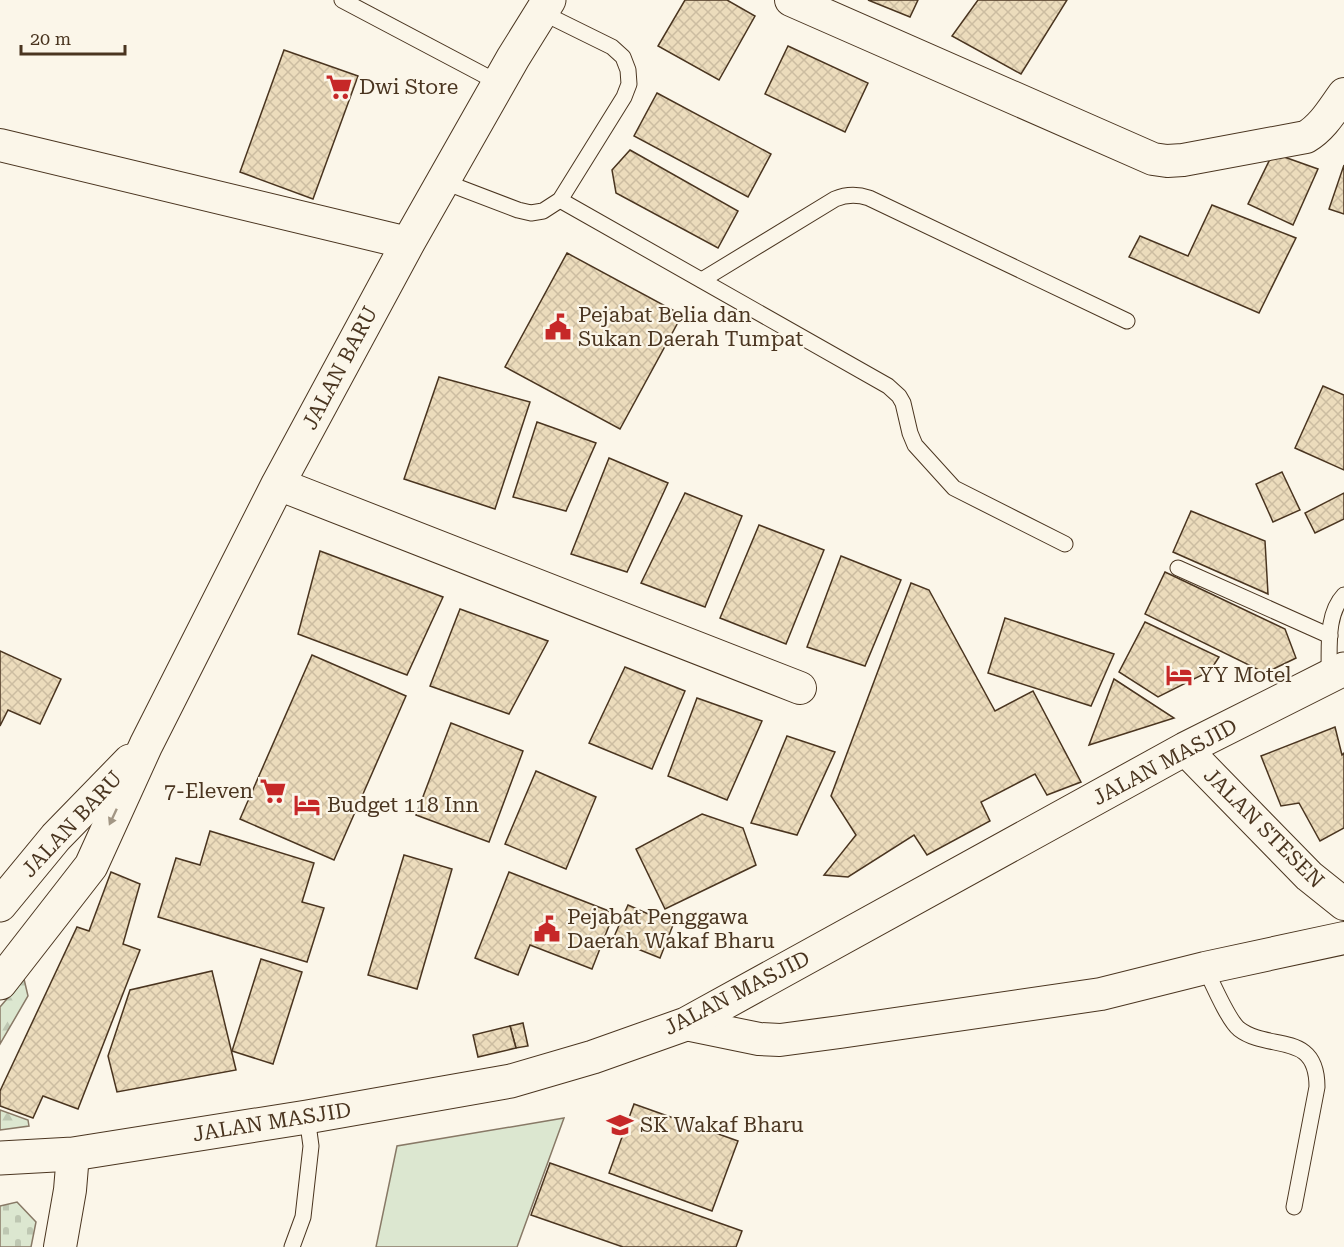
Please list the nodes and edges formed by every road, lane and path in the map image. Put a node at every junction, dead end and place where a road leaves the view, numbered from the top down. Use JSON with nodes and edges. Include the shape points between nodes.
{"nodes":[{"id":1,"x":342,"y":0,"type":"edge"},
{"id":2,"x":791,"y":0,"type":"edge"},
{"id":3,"x":545,"y":6,"type":"edge"},
{"id":4,"x":499,"y":83,"type":"junction"},
{"id":5,"x":1344,"y":94,"type":"edge"},
{"id":6,"x":0,"y":145,"type":"edge"},
{"id":7,"x":442,"y":181,"type":"junction"},
{"id":8,"x":560,"y":200,"type":"junction"},
{"id":9,"x":408,"y":243,"type":"junction"},
{"id":10,"x":702,"y":280,"type":"junction"},
{"id":11,"x":1127,"y":321,"type":"dead end"},
{"id":12,"x":278,"y":484,"type":"junction"},
{"id":13,"x":1065,"y":544,"type":"dead end"},
{"id":14,"x":1178,"y":568,"type":"dead end"},
{"id":15,"x":1344,"y":595,"type":"edge"},
{"id":16,"x":1330,"y":636,"type":"junction"},
{"id":17,"x":1336,"y":673,"type":"edge"},
{"id":18,"x":800,"y":688,"type":"dead end"},
{"id":19,"x":146,"y":745,"type":"junction"},
{"id":20,"x":1185,"y":749,"type":"junction"},
{"id":21,"x":0,"y":904,"type":"edge"},
{"id":22,"x":1344,"y":904,"type":"edge"},
{"id":23,"x":1344,"y":938,"type":"edge"},
{"id":24,"x":1205,"y":968,"type":"junction"},
{"id":25,"x":0,"y":983,"type":"edge"},
{"id":26,"x":686,"y":1024,"type":"junction"},
{"id":27,"x":307,"y":1117,"type":"junction"},
{"id":28,"x":73,"y":1154,"type":"junction"},
{"id":29,"x":0,"y":1158,"type":"edge"},
{"id":30,"x":0,"y":1182,"type":"edge"},
{"id":31,"x":1294,"y":1207,"type":"dead end"},
{"id":32,"x":60,"y":1247,"type":"edge"},
{"id":33,"x":292,"y":1247,"type":"edge"}],
"edges":[{"from":1,"to":4,"type":"lane"},
{"from":2,"to":5,"type":"street","via":[[1152,159],[1183,160],[1306,137],[1321,125]]},
{"from":3,"to":4,"type":"street","name":"JALAN BARU"},
{"from":3,"to":8,"type":"lane","via":[[612,47],[628,70],[629,84],[624,97]]},
{"from":4,"to":7,"type":"street","name":"JALAN BARU"},
{"from":6,"to":9,"type":"street"},
{"from":7,"to":8,"type":"lane","via":[[531,213],[543,211]]},
{"from":7,"to":9,"type":"street","name":"JALAN BARU"},
{"from":8,"to":10,"type":"lane"},
{"from":9,"to":12,"type":"street","name":"JALAN BARU"},
{"from":10,"to":11,"type":"lane","via":[[843,195],[861,195]]},
{"from":10,"to":13,"type":"lane","via":[[888,386],[900,396],[915,445],[954,488]]},
{"from":12,"to":18,"type":"street"},
{"from":12,"to":19,"type":"street","name":"JALAN BARU"},
{"from":14,"to":16,"type":"lane"},
{"from":15,"to":16,"type":"lane","via":[[1333,612]]},
{"from":16,"to":17,"type":"lane"},
{"from":17,"to":20,"type":"street","name":"JALAN MASJID"},
{"from":19,"to":21,"type":"street","name":"JALAN BARU","via":[[56,837]]},
{"from":19,"to":25,"type":"street","name":"JALAN BARU","one_way":true,"via":[[91,866]]},
{"from":20,"to":22,"type":"street","name":"JALAN STESEN","via":[[1309,876]]},
{"from":20,"to":26,"type":"street","name":"JALAN MASJID"},
{"from":23,"to":24,"type":"street"},
{"from":24,"to":26,"type":"street","via":[[1101,994],[780,1040]]},
{"from":24,"to":31,"type":"lane","via":[[1234,1024],[1246,1033],[1302,1051],[1317,1073]]},
{"from":26,"to":27,"type":"street","name":"JALAN MASJID","via":[[511,1081]]},
{"from":27,"to":28,"type":"street","name":"JALAN MASJID"},
{"from":27,"to":33,"type":"lane","via":[[311,1146],[303,1217]]},
{"from":28,"to":29,"type":"street","name":"JALAN MASJID"},
{"from":28,"to":30,"type":"street","name":"JALAN MASJID"},
{"from":28,"to":32,"type":"street"}]}
